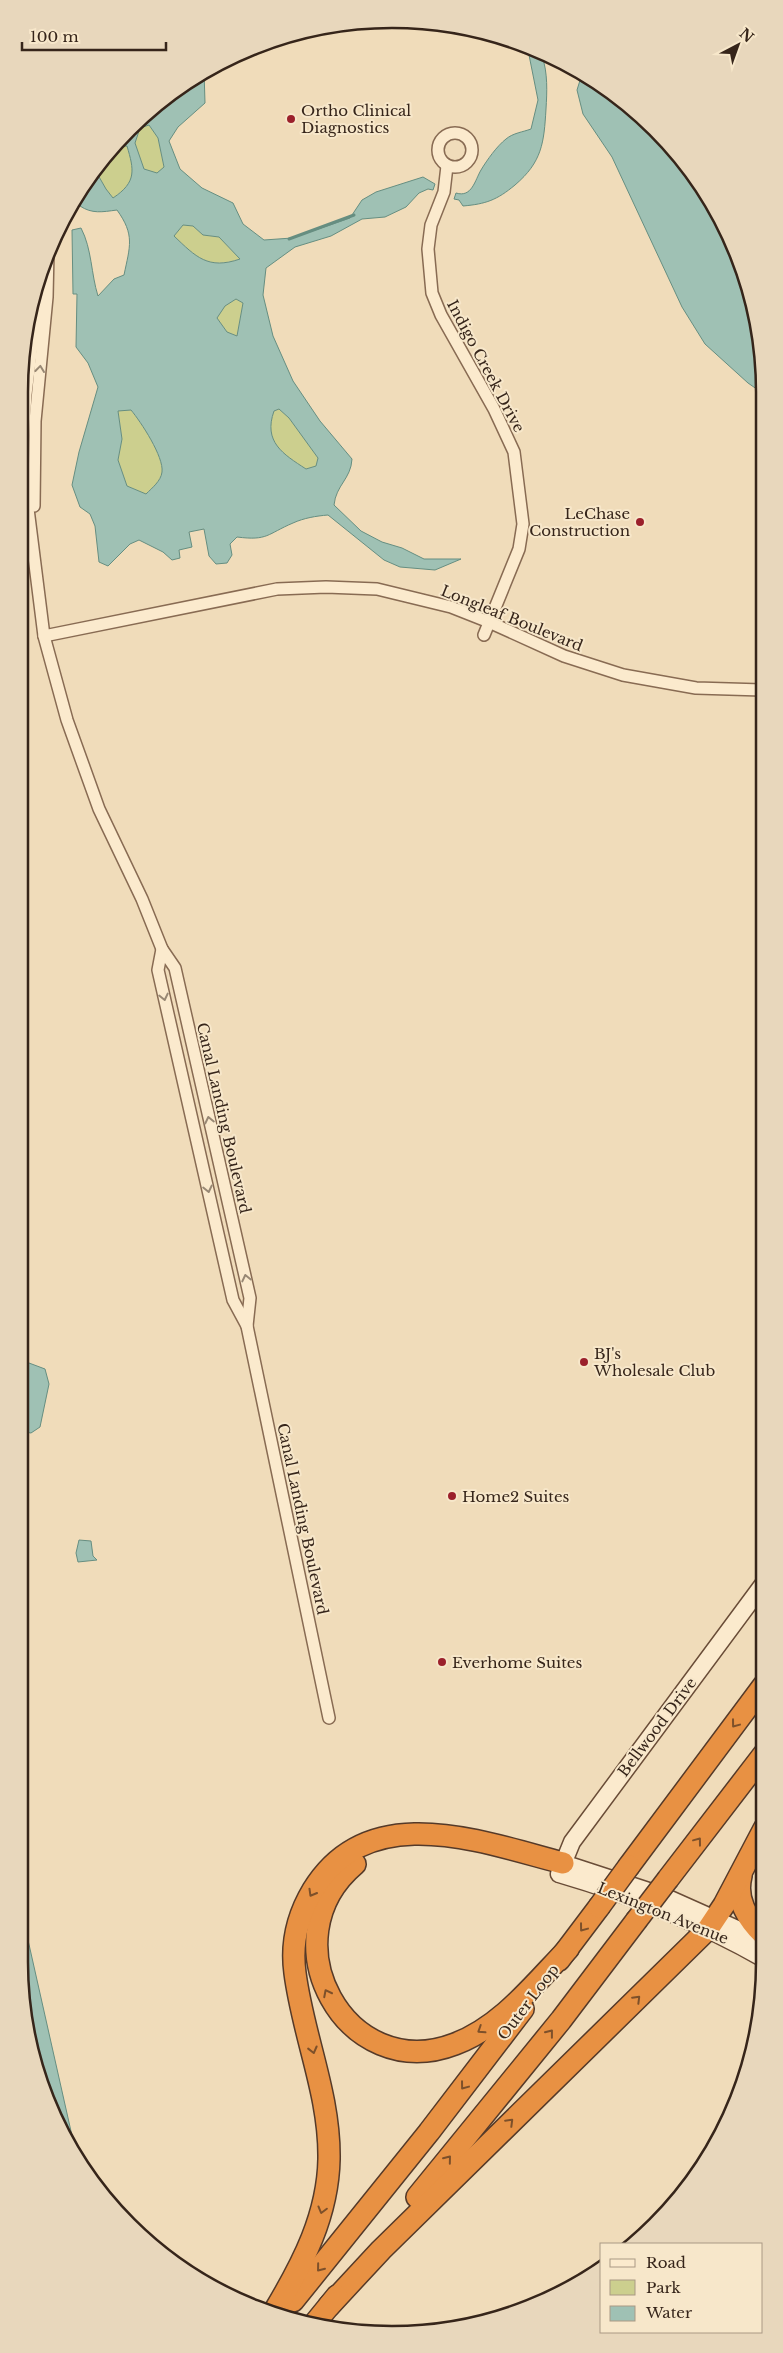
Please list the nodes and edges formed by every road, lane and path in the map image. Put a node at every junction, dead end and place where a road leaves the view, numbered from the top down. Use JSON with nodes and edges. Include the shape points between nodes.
{"nodes":[{"id":1,"x":447,"y":166,"type":"dead end"},
{"id":2,"x":48,"y":273,"type":"edge"},
{"id":3,"x":36,"y":313,"type":"edge"},
{"id":4,"x":28,"y":378,"type":"edge"},
{"id":5,"x":28,"y":508,"type":"edge"},
{"id":6,"x":32,"y":540,"type":"junction"},
{"id":7,"x":489,"y":622,"type":"junction"},
{"id":8,"x":484,"y":635,"type":"dead end"},
{"id":9,"x":44,"y":636,"type":"junction"},
{"id":10,"x":756,"y":690,"type":"edge"},
{"id":11,"x":162,"y":949,"type":"junction"},
{"id":12,"x":246,"y":1326,"type":"junction"},
{"id":13,"x":756,"y":1594,"type":"edge"},
{"id":14,"x":756,"y":1696,"type":"edge"},
{"id":15,"x":329,"y":1718,"type":"dead end"},
{"id":16,"x":756,"y":1764,"type":"edge"},
{"id":17,"x":756,"y":1844,"type":"edge"},
{"id":18,"x":561,"y":1868,"type":"junction"},
{"id":19,"x":743,"y":1869,"type":"junction"},
{"id":20,"x":712,"y":1924,"type":"junction"},
{"id":21,"x":756,"y":1926,"type":"edge"},
{"id":22,"x":756,"y":1938,"type":"edge"},
{"id":23,"x":568,"y":1949,"type":"junction"},
{"id":24,"x":756,"y":1954,"type":"edge"},
{"id":25,"x":329,"y":2306,"type":"junction"},
{"id":26,"x":277,"y":2307,"type":"edge"},
{"id":27,"x":286,"y":2310,"type":"edge"},
{"id":28,"x":318,"y":2318,"type":"edge"}],
"edges":[{"from":1,"to":7,"type":"street","name":"Indigo Creek Drive","via":[[444,192],[431,225],[428,248],[432,293],[440,315],[498,417],[514,452],[523,524],[519,549]]},
{"from":6,"to":2,"type":"street","name":"Canal Landing Boulevard","one_way":true,"via":[[35,421]]},
{"from":3,"to":4,"type":"street","name":"Canal Landing Boulevard"},
{"from":5,"to":6,"type":"street","name":"Canal Landing Boulevard"},
{"from":6,"to":9,"type":"street","name":"Canal Landing Boulevard"},
{"from":7,"to":8,"type":"street","name":"Indigo Creek Drive"},
{"from":7,"to":9,"type":"street","name":"Longleaf Boulevard","via":[[434,602],[377,590],[326,586],[259,592]]},
{"from":7,"to":10,"type":"street","name":"Longleaf Boulevard","via":[[576,660],[634,678],[696,688]]},
{"from":9,"to":11,"type":"street","name":"Canal Landing Boulevard","via":[[67,720],[96,802]]},
{"from":11,"to":12,"type":"street","name":"Canal Landing Boulevard","one_way":true,"via":[[158,970],[160,979],[233,1300]]},
{"from":12,"to":11,"type":"street","name":"Canal Landing Boulevard","one_way":true,"via":[[250,1298],[175,968]]},
{"from":12,"to":15,"type":"street","name":"Canal Landing Boulevard"},
{"from":13,"to":18,"type":"street","name":"Bellwood Drive","via":[[574,1838]]},
{"from":14,"to":23,"type":"highway","name":"Outer Loop","one_way":true,"bridge":true},
{"from":25,"to":16,"type":"highway","one_way":true,"bridge":true,"via":[[540,2047]]},
{"from":17,"to":19,"type":"highway"},
{"from":18,"to":20,"type":"street","name":"Lexington Avenue","via":[[631,1898]]},
{"from":23,"to":18,"type":"highway","one_way":true,"via":[[488,2026],[456,2044],[424,2050],[401,2049],[352,2026],[326,1991],[316,1958],[319,1920],[331,1892],[356,1863],[383,1848],[414,1842],[436,1843]]},
{"from":18,"to":26,"type":"highway","one_way":true,"via":[[465,1839],[408,1832],[384,1837],[355,1849],[316,1885],[300,1918],[294,1959],[326,2111],[328,2175],[312,2242]]},
{"from":19,"to":20,"type":"highway"},
{"from":19,"to":21,"type":"highway","via":[[739,1884],[742,1902]]},
{"from":20,"to":22,"type":"street","name":"Lexington Avenue"},
{"from":20,"to":24,"type":"street","name":"Lexington Avenue"},
{"from":25,"to":20,"type":"highway","one_way":true,"via":[[381,2250]]},
{"from":23,"to":27,"type":"highway","name":"Outer Loop","one_way":true,"via":[[435,2124]]},
{"from":25,"to":28,"type":"highway"}]}
